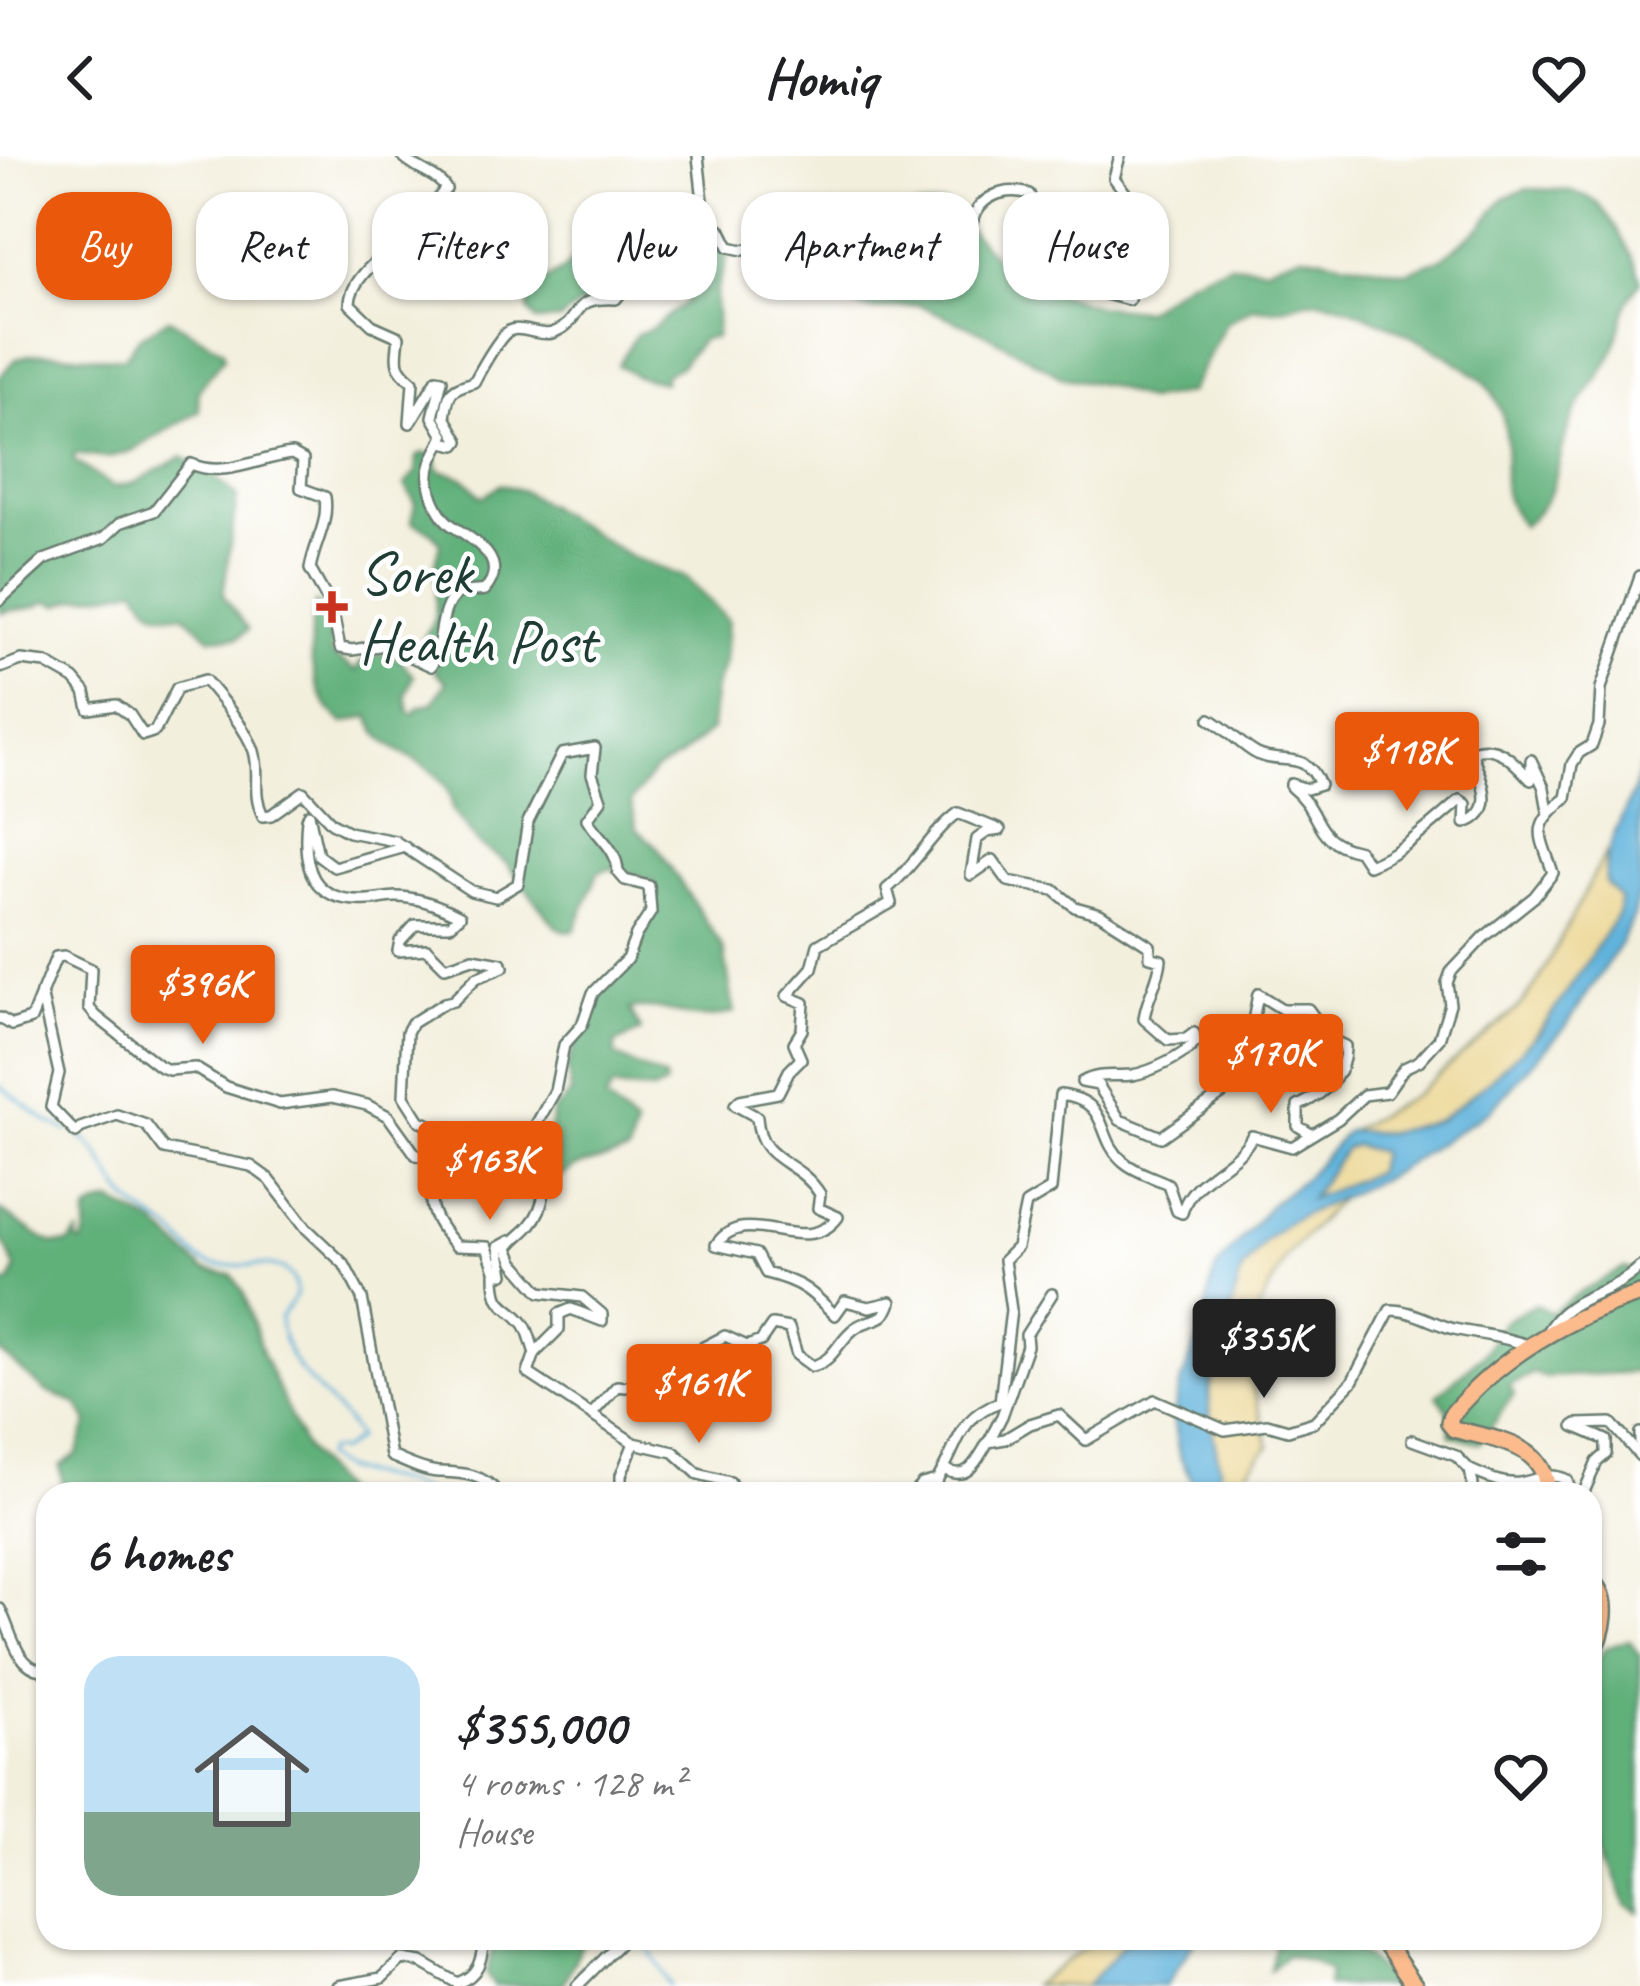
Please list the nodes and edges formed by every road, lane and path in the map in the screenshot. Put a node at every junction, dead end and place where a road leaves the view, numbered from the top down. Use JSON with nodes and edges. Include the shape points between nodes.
{"nodes":[{"id":1,"x":403,"y":156,"type":"edge"},
{"id":2,"x":698,"y":156,"type":"edge"},
{"id":3,"x":1120,"y":156,"type":"edge"},
{"id":4,"x":702,"y":192,"type":"edge"},
{"id":5,"x":717,"y":228,"type":"edge"},
{"id":6,"x":588,"y":300,"type":"edge"},
{"id":7,"x":442,"y":442,"type":"junction"},
{"id":8,"x":1640,"y":576,"type":"edge"},
{"id":9,"x":0,"y":600,"type":"edge"},
{"id":10,"x":0,"y":668,"type":"edge"},
{"id":11,"x":1210,"y":719,"type":"dead end"},
{"id":12,"x":1548,"y":811,"type":"junction"},
{"id":13,"x":405,"y":847,"type":"junction"},
{"id":14,"x":41,"y":993,"type":"junction"},
{"id":15,"x":0,"y":1018,"type":"edge"},
{"id":16,"x":1311,"y":1134,"type":"junction"},
{"id":17,"x":437,"y":1160,"type":"junction"},
{"id":18,"x":511,"y":1241,"type":"junction"},
{"id":19,"x":1640,"y":1267,"type":"edge"},
{"id":20,"x":496,"y":1274,"type":"junction"},
{"id":21,"x":1052,"y":1294,"type":"dead end"},
{"id":22,"x":1640,"y":1294,"type":"edge"},
{"id":23,"x":1537,"y":1341,"type":"junction"},
{"id":24,"x":535,"y":1353,"type":"junction"},
{"id":25,"x":592,"y":1414,"type":"junction"},
{"id":26,"x":1640,"y":1433,"type":"edge"},
{"id":27,"x":1412,"y":1440,"type":"dead end"},
{"id":28,"x":989,"y":1442,"type":"junction"},
{"id":29,"x":634,"y":1443,"type":"junction"},
{"id":30,"x":1640,"y":1443,"type":"edge"},
{"id":31,"x":1640,"y":1456,"type":"edge"},
{"id":32,"x":944,"y":1469,"type":"junction"},
{"id":33,"x":1470,"y":1469,"type":"junction"},
{"id":34,"x":1546,"y":1474,"type":"junction"},
{"id":35,"x":486,"y":1482,"type":"edge"},
{"id":36,"x":621,"y":1482,"type":"edge"},
{"id":37,"x":730,"y":1482,"type":"edge"},
{"id":38,"x":930,"y":1482,"type":"edge"},
{"id":39,"x":1472,"y":1482,"type":"edge"},
{"id":40,"x":1498,"y":1482,"type":"edge"},
{"id":41,"x":1518,"y":1482,"type":"edge"},
{"id":42,"x":1547,"y":1482,"type":"edge"},
{"id":43,"x":1568,"y":1482,"type":"edge"},
{"id":44,"x":1588,"y":1482,"type":"edge"},
{"id":45,"x":0,"y":1609,"type":"edge"},
{"id":46,"x":36,"y":1669,"type":"edge"},
{"id":47,"x":481,"y":1950,"type":"edge"},
{"id":48,"x":613,"y":1950,"type":"edge"},
{"id":49,"x":1390,"y":1950,"type":"edge"},
{"id":50,"x":338,"y":1986,"type":"edge"},
{"id":51,"x":577,"y":1986,"type":"edge"},
{"id":52,"x":1415,"y":1986,"type":"edge"}],
"edges":[{"from":1,"to":7,"type":"street","via":[[446,189],[363,273],[350,304],[399,337],[396,362],[413,382],[410,423],[442,380],[433,418]]},
{"from":2,"to":4,"type":"street"},
{"from":3,"to":5,"type":"street","via":[[1114,178],[1127,195],[1108,280],[1129,300],[1098,292],[1049,242],[1029,194],[1014,190],[1000,191],[972,223],[932,248],[882,239],[743,250],[729,247]]},
{"from":6,"to":7,"type":"street","via":[[548,335],[505,333],[474,382],[452,391],[445,417],[459,441]]},
{"from":7,"to":9,"type":"street","via":[[428,484],[449,523],[486,551],[493,581],[454,597],[431,666],[385,645],[340,648],[332,608],[310,569],[325,496],[302,488],[302,460],[292,454],[231,468],[191,464],[154,511],[44,560]]},
{"from":8,"to":12,"type":"street","via":[[1601,688],[1592,745],[1572,764],[1566,798]]},
{"from":10,"to":13,"type":"street","via":[[46,663],[85,692],[88,709],[116,705],[143,736],[155,731],[177,688],[205,680],[254,751],[263,816],[303,792],[332,823]]},
{"from":11,"to":12,"type":"street","via":[[1252,751],[1306,766],[1320,785],[1291,784],[1311,805],[1315,824],[1368,865],[1390,857],[1460,800],[1466,823],[1474,821],[1487,797],[1474,750],[1499,751],[1531,780],[1531,760]]},
{"from":12,"to":16,"type":"street","via":[[1541,838],[1553,873],[1451,972],[1446,1024],[1432,1049],[1403,1067],[1387,1092],[1364,1095]]},
{"from":13,"to":17,"type":"street","via":[[334,867],[318,855],[307,819],[309,864],[326,894],[410,898],[460,916],[450,925],[415,925],[398,951],[427,949],[445,967],[473,958],[503,968],[476,978],[407,1032],[404,1096],[433,1126]]},
{"from":13,"to":18,"type":"street","via":[[471,891],[510,892],[523,870],[534,807],[562,754],[591,746],[601,800],[586,819],[612,848],[625,880],[650,886],[651,913],[627,959],[593,993],[564,1045],[555,1091],[537,1123],[551,1152],[542,1157],[542,1204]]},
{"from":14,"to":15,"type":"street","via":[[23,1024]]},
{"from":14,"to":17,"type":"street","via":[[56,957],[64,956],[91,969],[89,1007],[96,1016],[159,1066],[195,1068],[280,1103],[332,1097],[367,1105],[388,1116],[416,1155]]},
{"from":14,"to":35,"type":"street","via":[[59,1073],[51,1107],[76,1133],[117,1115],[146,1125],[164,1149],[240,1163],[268,1179],[344,1264],[362,1298],[391,1456]]},
{"from":16,"to":25,"type":"street","via":[[1298,1126],[1297,1110],[1338,1077],[1345,1046],[1308,1009],[1282,1009],[1258,994],[1237,1077],[1223,1093],[1162,1137],[1120,1120],[1098,1085],[1082,1082],[1135,1075],[1196,1042],[1194,1034],[1168,1040],[1144,1018],[1161,960],[1150,957],[1139,936],[1054,890],[1008,881],[993,860],[971,875],[976,839],[1000,830],[958,813],[887,889],[891,903],[818,945],[812,968],[787,995],[804,1003],[794,1043],[801,1060],[778,1093],[735,1105],[757,1117],[759,1139],[772,1155],[807,1173],[820,1194],[818,1208],[838,1217],[814,1235],[752,1227],[716,1245],[756,1254],[766,1273],[813,1290],[835,1315],[845,1300],[891,1302],[889,1310],[812,1366],[797,1355],[788,1328],[772,1325],[747,1346],[725,1336],[692,1353],[690,1367],[703,1371],[700,1387],[650,1374],[617,1386]]},
{"from":16,"to":32,"type":"street","via":[[1292,1147],[1252,1136],[1181,1213],[1168,1184],[1125,1164],[1095,1109],[1060,1095],[1051,1189],[1026,1204],[1017,1247],[1004,1260],[1011,1310],[1000,1402],[978,1410]]},
{"from":17,"to":20,"type":"street","via":[[430,1210],[456,1246],[487,1247]]},
{"from":18,"to":20,"type":"street","via":[[500,1246],[504,1274]]},
{"from":18,"to":24,"type":"street","via":[[514,1262],[540,1292],[582,1297],[604,1320],[572,1309],[560,1314],[559,1329]]},
{"from":19,"to":23,"type":"street","via":[[1560,1310]]},
{"from":20,"to":24,"type":"street","via":[[500,1305],[526,1325]]},
{"from":21,"to":28,"type":"street","via":[[1026,1335]]},
{"from":22,"to":23,"type":"highway","via":[[1570,1319]]},
{"from":23,"to":28,"type":"street","via":[[1446,1327],[1397,1308],[1352,1382],[1314,1422],[1225,1430],[1155,1400],[1086,1439],[1059,1415]]},
{"from":23,"to":34,"type":"highway","via":[[1449,1423],[1514,1444]]},
{"from":24,"to":25,"type":"street","via":[[528,1373]]},
{"from":25,"to":29,"type":"street"},
{"from":26,"to":30,"type":"street"},
{"from":27,"to":33,"type":"street"},
{"from":28,"to":32,"type":"street","via":[[969,1470]]},
{"from":29,"to":36,"type":"street"},
{"from":29,"to":37,"type":"street","via":[[674,1452],[698,1474]]},
{"from":31,"to":44,"type":"street","via":[[1611,1424],[1577,1424],[1606,1440]]},
{"from":32,"to":38,"type":"street"},
{"from":33,"to":39,"type":"street"},
{"from":33,"to":40,"type":"street"},
{"from":34,"to":41,"type":"street"},
{"from":34,"to":42,"type":"highway"},
{"from":34,"to":43,"type":"street"},
{"from":45,"to":46,"type":"street","via":[[23,1663]]},
{"from":47,"to":50,"type":"street","via":[[476,1971],[457,1983],[402,1959],[382,1978]]},
{"from":48,"to":51,"type":"street"},
{"from":49,"to":52,"type":"highway"}]}
